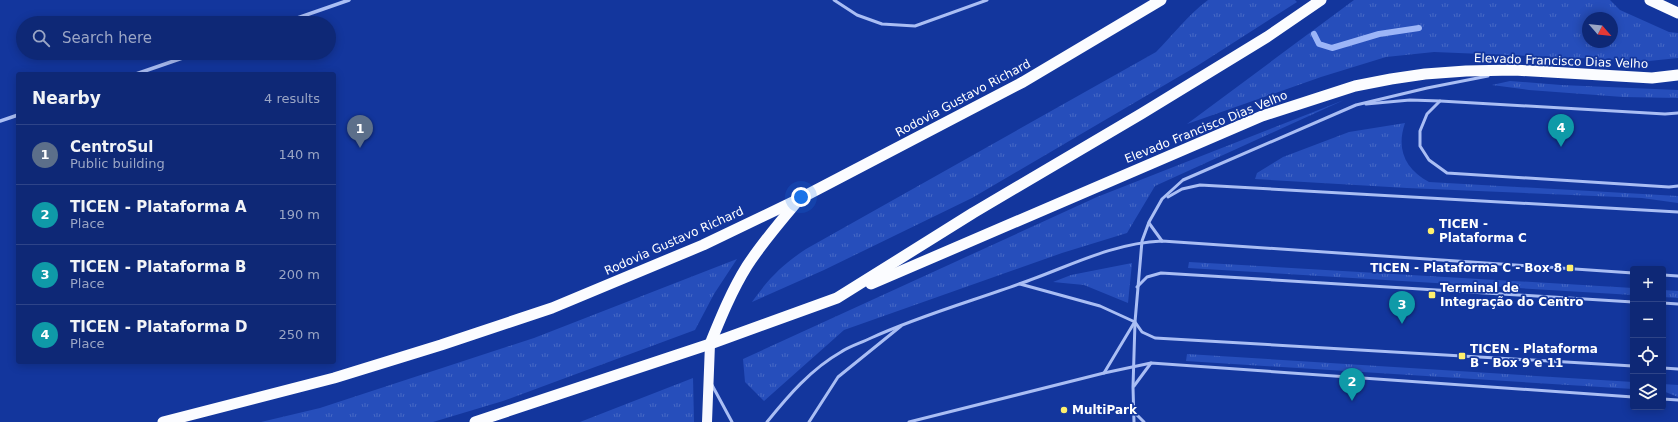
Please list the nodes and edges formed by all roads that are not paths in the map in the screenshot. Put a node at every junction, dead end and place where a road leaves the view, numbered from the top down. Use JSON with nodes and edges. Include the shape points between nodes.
{"nodes":[{"id":1,"x":349,"y":0,"type":"edge"},
{"id":2,"x":834,"y":0,"type":"edge"},
{"id":3,"x":987,"y":0,"type":"edge"},
{"id":4,"x":1161,"y":0,"type":"edge"},
{"id":5,"x":1321,"y":0,"type":"edge"},
{"id":6,"x":1650,"y":0,"type":"edge"},
{"id":7,"x":1678,"y":13,"type":"edge"},
{"id":8,"x":303,"y":16,"type":"edge"},
{"id":9,"x":177,"y":60,"type":"edge"},
{"id":10,"x":1514,"y":70,"type":"junction"},
{"id":11,"x":142,"y":72,"type":"edge"},
{"id":12,"x":1678,"y":75,"type":"edge"},
{"id":13,"x":1440,"y":101,"type":"junction"},
{"id":14,"x":1356,"y":105,"type":"junction"},
{"id":15,"x":1678,"y":113,"type":"edge"},
{"id":16,"x":16,"y":116,"type":"edge"},
{"id":17,"x":0,"y":121,"type":"edge"},
{"id":18,"x":1678,"y":186,"type":"edge"},
{"id":19,"x":799,"y":199,"type":"junction"},
{"id":20,"x":1162,"y":199,"type":"junction"},
{"id":21,"x":1678,"y":212,"type":"edge"},
{"id":22,"x":1149,"y":222,"type":"junction"},
{"id":23,"x":1142,"y":241,"type":"junction"},
{"id":24,"x":1162,"y":241,"type":"junction"},
{"id":25,"x":1630,"y":272,"type":"edge"},
{"id":26,"x":1666,"y":275,"type":"edge"},
{"id":27,"x":1678,"y":276,"type":"edge"},
{"id":28,"x":1020,"y":284,"type":"junction"},
{"id":29,"x":1137,"y":287,"type":"junction"},
{"id":30,"x":837,"y":298,"type":"junction"},
{"id":31,"x":1630,"y":302,"type":"edge"},
{"id":32,"x":1666,"y":303,"type":"edge"},
{"id":33,"x":1678,"y":304,"type":"edge"},
{"id":34,"x":905,"y":322,"type":"junction"},
{"id":35,"x":1135,"y":322,"type":"junction"},
{"id":36,"x":710,"y":344,"type":"junction"},
{"id":37,"x":1151,"y":364,"type":"junction"},
{"id":38,"x":1630,"y":366,"type":"edge"},
{"id":39,"x":1134,"y":367,"type":"junction"},
{"id":40,"x":1666,"y":368,"type":"edge"},
{"id":41,"x":1678,"y":369,"type":"edge"},
{"id":42,"x":1104,"y":373,"type":"junction"},
{"id":43,"x":708,"y":378,"type":"junction"},
{"id":44,"x":1134,"y":387,"type":"junction"},
{"id":45,"x":1630,"y":396,"type":"edge"},
{"id":46,"x":1666,"y":399,"type":"edge"},
{"id":47,"x":1678,"y":400,"type":"edge"},
{"id":48,"x":1133,"y":411,"type":"junction"},
{"id":49,"x":163,"y":422,"type":"edge"},
{"id":50,"x":475,"y":422,"type":"edge"},
{"id":51,"x":707,"y":422,"type":"edge"},
{"id":52,"x":732,"y":422,"type":"edge"},
{"id":53,"x":766,"y":422,"type":"edge"},
{"id":54,"x":809,"y":422,"type":"edge"},
{"id":55,"x":909,"y":422,"type":"edge"},
{"id":56,"x":1134,"y":422,"type":"edge"},
{"id":57,"x":1144,"y":422,"type":"edge"}],
"edges":[{"from":1,"to":8,"type":"street"},
{"from":2,"to":3,"type":"lane","via":[[857,15],[882,24],[914,26]]},
{"from":4,"to":19,"type":"highway","name":"Rodovia Gustavo Richard","via":[[1023,82]]},
{"from":5,"to":30,"type":"highway","via":[[1267,37],[1142,114],[973,213]]},
{"from":6,"to":7,"type":"highway"},
{"from":9,"to":11,"type":"street"},
{"from":10,"to":12,"type":"highway","name":"Elevado Francisco Dias Velho","via":[[1652,78]]},
{"from":10,"to":14,"type":"lane"},
{"from":10,"to":30,"type":"highway","name":"Elevado Francisco Dias Velho","via":[[1459,72],[1391,79],[1355,86],[1301,102],[1262,116]]},
{"from":13,"to":14,"type":"lane","via":[[1410,100]]},
{"from":13,"to":15,"type":"lane"},
{"from":13,"to":18,"type":"lane","via":[[1427,114],[1420,131],[1420,146],[1429,160],[1447,173]]},
{"from":14,"to":20,"type":"lane","via":[[1183,180]]},
{"from":16,"to":17,"type":"street"},
{"from":19,"to":36,"type":"highway","via":[[771,232],[747,267],[726,304]]},
{"from":19,"to":49,"type":"highway","name":"Rodovia Gustavo Richard","via":[[703,245],[552,308],[334,378]]},
{"from":20,"to":21,"type":"lane","via":[[1182,189],[1200,185]]},
{"from":20,"to":22,"type":"lane"},
{"from":22,"to":23,"type":"lane"},
{"from":22,"to":24,"type":"lane"},
{"from":23,"to":24,"type":"lane"},
{"from":23,"to":28,"type":"lane","via":[[1108,250]]},
{"from":23,"to":29,"type":"lane"},
{"from":24,"to":25,"type":"lane"},
{"from":26,"to":27,"type":"lane"},
{"from":28,"to":34,"type":"lane"},
{"from":28,"to":35,"type":"lane","via":[[1100,306]]},
{"from":29,"to":31,"type":"lane","via":[[1147,277],[1161,272]]},
{"from":29,"to":35,"type":"lane"},
{"from":30,"to":36,"type":"highway"},
{"from":32,"to":33,"type":"lane"},
{"from":34,"to":53,"type":"lane","via":[[841,352],[815,369]]},
{"from":34,"to":54,"type":"lane","via":[[838,377]]},
{"from":35,"to":38,"type":"lane","via":[[1142,332],[1155,338]]},
{"from":35,"to":39,"type":"lane"},
{"from":35,"to":42,"type":"lane"},
{"from":36,"to":43,"type":"main road"},
{"from":36,"to":50,"type":"highway"},
{"from":37,"to":39,"type":"lane"},
{"from":37,"to":44,"type":"lane"},
{"from":37,"to":45,"type":"lane"},
{"from":39,"to":42,"type":"lane"},
{"from":39,"to":44,"type":"lane"},
{"from":40,"to":41,"type":"lane"},
{"from":42,"to":55,"type":"lane"},
{"from":43,"to":51,"type":"main road"},
{"from":43,"to":52,"type":"lane"},
{"from":44,"to":48,"type":"lane"},
{"from":46,"to":47,"type":"lane"},
{"from":48,"to":56,"type":"lane"},
{"from":48,"to":57,"type":"lane"}]}
